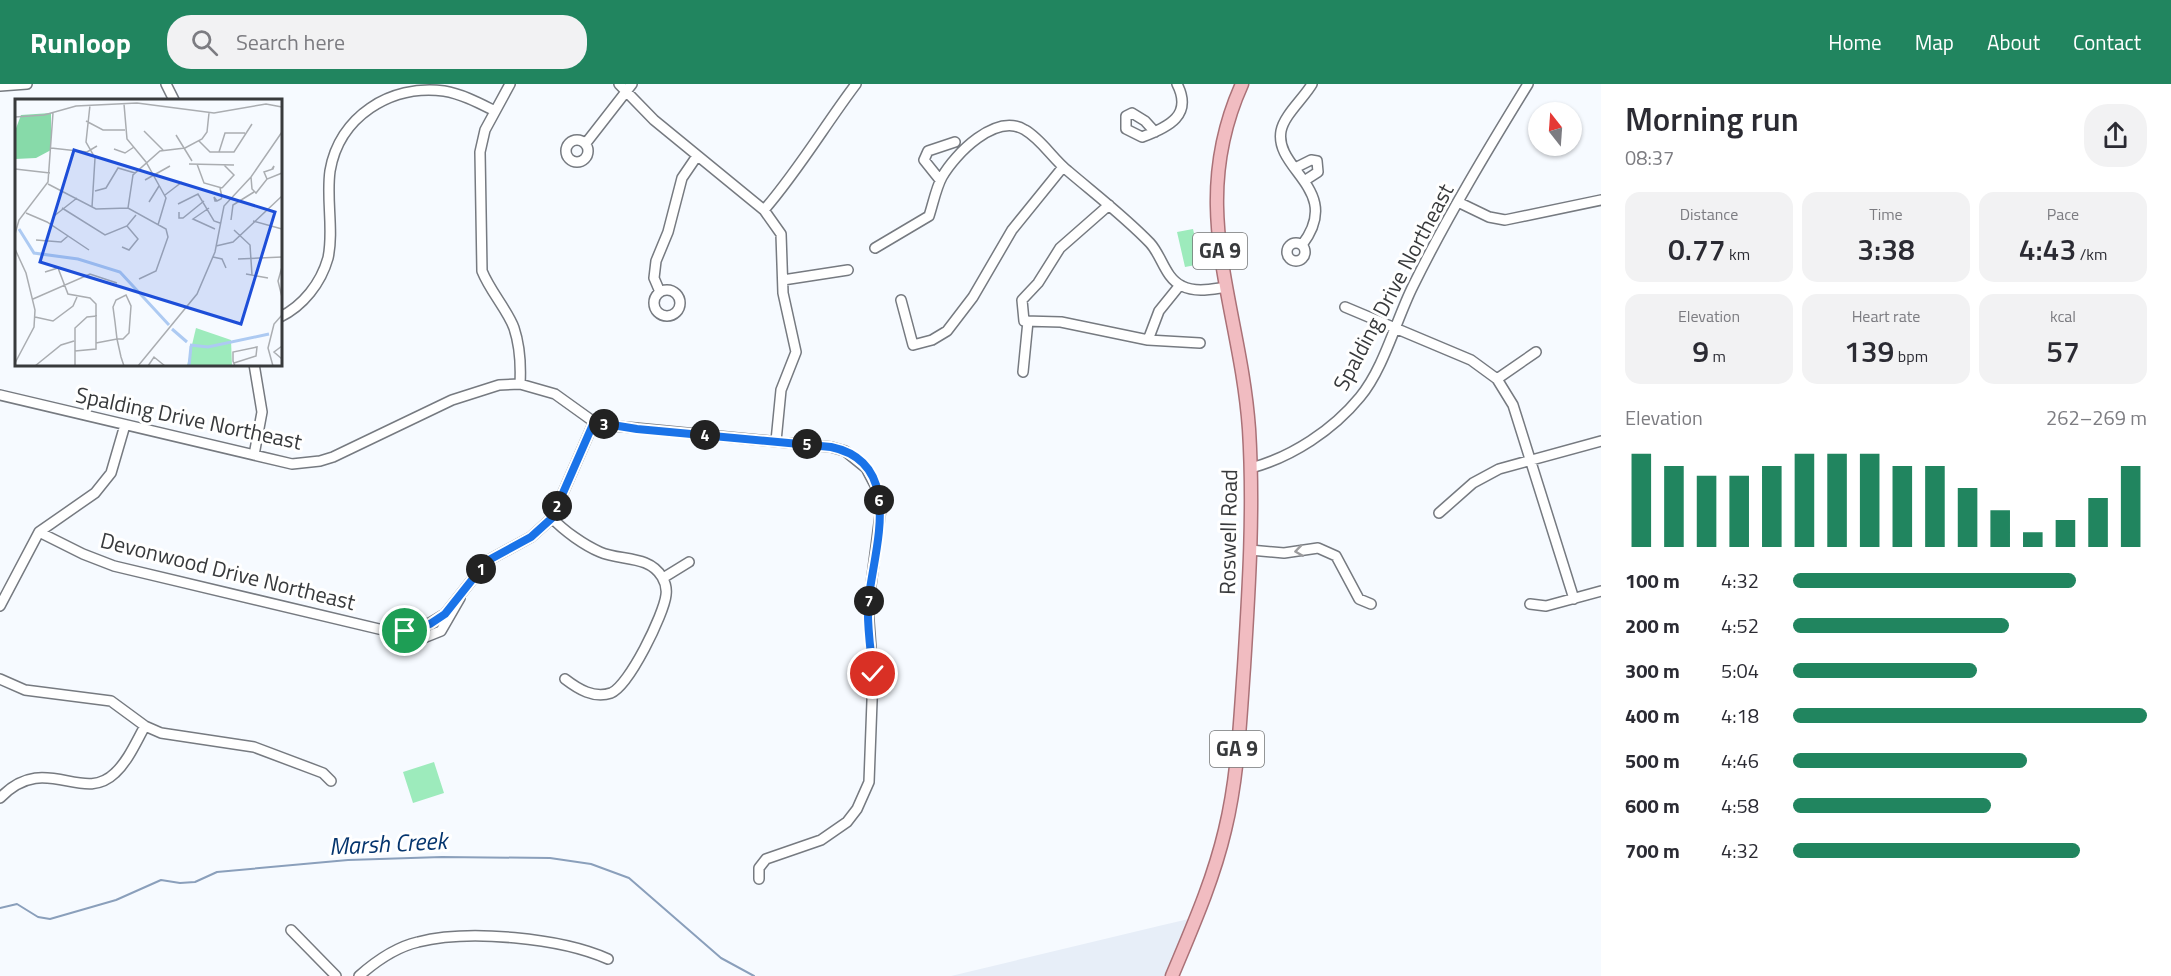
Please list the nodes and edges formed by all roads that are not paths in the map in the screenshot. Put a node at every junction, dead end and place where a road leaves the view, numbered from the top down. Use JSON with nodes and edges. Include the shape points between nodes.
{"nodes":[{"id":1,"x":27,"y":84,"type":"edge"},
{"id":2,"x":166,"y":84,"type":"edge"},
{"id":3,"x":510,"y":84,"type":"edge"},
{"id":4,"x":856,"y":84,"type":"edge"},
{"id":5,"x":1177,"y":84,"type":"edge"},
{"id":6,"x":1242,"y":84,"type":"edge"},
{"id":7,"x":1312,"y":84,"type":"edge"},
{"id":8,"x":1528,"y":84,"type":"edge"},
{"id":9,"x":0,"y":86,"type":"edge"},
{"id":10,"x":626,"y":86,"type":"edge"},
{"id":11,"x":174,"y":99,"type":"edge"},
{"id":12,"x":495,"y":111,"type":"junction"},
{"id":13,"x":1155,"y":132,"type":"dead end"},
{"id":14,"x":955,"y":142,"type":"dead end"},
{"id":15,"x":586,"y":143,"type":"dead end"},
{"id":16,"x":697,"y":156,"type":"junction"},
{"id":17,"x":1063,"y":167,"type":"junction"},
{"id":18,"x":1296,"y":168,"type":"junction"},
{"id":19,"x":940,"y":180,"type":"junction"},
{"id":20,"x":1304,"y":181,"type":"junction"},
{"id":21,"x":1601,"y":200,"type":"edge"},
{"id":22,"x":1460,"y":203,"type":"junction"},
{"id":23,"x":1109,"y":205,"type":"junction"},
{"id":24,"x":764,"y":210,"type":"junction"},
{"id":25,"x":1302,"y":245,"type":"dead end"},
{"id":26,"x":875,"y":248,"type":"dead end"},
{"id":27,"x":848,"y":270,"type":"dead end"},
{"id":28,"x":783,"y":280,"type":"junction"},
{"id":29,"x":1180,"y":285,"type":"junction"},
{"id":30,"x":1227,"y":287,"type":"junction"},
{"id":31,"x":660,"y":292,"type":"dead end"},
{"id":32,"x":902,"y":300,"type":"dead end"},
{"id":33,"x":1345,"y":307,"type":"dead end"},
{"id":34,"x":282,"y":316,"type":"edge"},
{"id":35,"x":1028,"y":321,"type":"junction"},
{"id":36,"x":1394,"y":329,"type":"junction"},
{"id":37,"x":1148,"y":340,"type":"junction"},
{"id":38,"x":1200,"y":344,"type":"dead end"},
{"id":39,"x":1536,"y":352,"type":"dead end"},
{"id":40,"x":254,"y":366,"type":"edge"},
{"id":41,"x":1023,"y":372,"type":"dead end"},
{"id":42,"x":1497,"y":379,"type":"junction"},
{"id":43,"x":520,"y":384,"type":"junction"},
{"id":44,"x":0,"y":395,"type":"edge"},
{"id":45,"x":594,"y":422,"type":"junction"},
{"id":46,"x":125,"y":426,"type":"junction"},
{"id":47,"x":776,"y":441,"type":"junction"},
{"id":48,"x":1601,"y":441,"type":"edge"},
{"id":49,"x":254,"y":455,"type":"junction"},
{"id":50,"x":1530,"y":460,"type":"junction"},
{"id":51,"x":1251,"y":468,"type":"junction"},
{"id":52,"x":1439,"y":513,"type":"dead end"},
{"id":53,"x":552,"y":518,"type":"junction"},
{"id":54,"x":39,"y":532,"type":"junction"},
{"id":55,"x":1250,"y":550,"type":"junction"},
{"id":56,"x":689,"y":562,"type":"dead end"},
{"id":57,"x":663,"y":578,"type":"junction"},
{"id":58,"x":1601,"y":591,"type":"edge"},
{"id":59,"x":1574,"y":599,"type":"junction"},
{"id":60,"x":1371,"y":604,"type":"dead end"},
{"id":61,"x":1530,"y":604,"type":"dead end"},
{"id":62,"x":0,"y":606,"type":"edge"},
{"id":63,"x":0,"y":679,"type":"edge"},
{"id":64,"x":565,"y":679,"type":"dead end"},
{"id":65,"x":145,"y":726,"type":"junction"},
{"id":66,"x":331,"y":781,"type":"dead end"},
{"id":67,"x":0,"y":798,"type":"edge"},
{"id":68,"x":759,"y":879,"type":"dead end"},
{"id":69,"x":291,"y":930,"type":"dead end"},
{"id":70,"x":608,"y":959,"type":"dead end"},
{"id":71,"x":336,"y":976,"type":"edge"},
{"id":72,"x":359,"y":976,"type":"edge"},
{"id":73,"x":1172,"y":976,"type":"edge"}],
"edges":[{"from":1,"to":9,"type":"street"},
{"from":2,"to":11,"type":"street"},
{"from":3,"to":12,"type":"street"},
{"from":4,"to":24,"type":"street","via":[[786,185]]},
{"from":5,"to":13,"type":"street","via":[[1184,107]]},
{"from":6,"to":30,"type":"main road","name":"Roswell Road","number":"GA 9","via":[[1226,125],[1216,184],[1216,216]]},
{"from":7,"to":18,"type":"street","via":[[1281,129],[1281,145]]},
{"from":8,"to":22,"type":"street","name":"Spalding Drive Northeast"},
{"from":10,"to":15,"type":"street"},
{"from":10,"to":16,"type":"street","via":[[654,120]]},
{"from":12,"to":34,"type":"street","via":[[459,94],[425,89],[392,95],[362,112],[344,133],[333,159],[327,259],[305,300]]},
{"from":12,"to":43,"type":"street","via":[[480,152],[482,271],[514,328],[521,363]]},
{"from":14,"to":19,"type":"street","via":[[928,151],[924,160]]},
{"from":16,"to":24,"type":"street"},
{"from":16,"to":31,"type":"street","via":[[682,178],[656,261],[654,278]]},
{"from":17,"to":19,"type":"street","via":[[1024,129],[1004,125],[988,130],[967,148]]},
{"from":17,"to":23,"type":"street"},
{"from":17,"to":32,"type":"street","via":[[1012,230],[973,297],[946,331],[913,345]]},
{"from":18,"to":20,"type":"street"},
{"from":18,"to":20,"type":"street","via":[[1317,161],[1318,172]]},
{"from":19,"to":26,"type":"street","via":[[930,216]]},
{"from":20,"to":25,"type":"street","via":[[1315,209],[1312,231]]},
{"from":21,"to":22,"type":"street","via":[[1504,220]]},
{"from":22,"to":36,"type":"street","name":"Spalding Drive Northeast","via":[[1435,242]]},
{"from":23,"to":29,"type":"street","via":[[1152,245]]},
{"from":23,"to":35,"type":"street","via":[[1060,248],[1022,300],[1024,321]]},
{"from":24,"to":28,"type":"street","via":[[781,234]]},
{"from":27,"to":28,"type":"street"},
{"from":28,"to":47,"type":"street","via":[[796,352],[781,390]]},
{"from":29,"to":30,"type":"street","via":[[1193,290]]},
{"from":29,"to":37,"type":"street","via":[[1159,311]]},
{"from":30,"to":51,"type":"main road","name":"Roswell Road","number":"GA 9","via":[[1244,382]]},
{"from":33,"to":36,"type":"street"},
{"from":35,"to":37,"type":"street","via":[[1061,322]]},
{"from":35,"to":41,"type":"street"},
{"from":36,"to":42,"type":"street","via":[[1472,360]]},
{"from":36,"to":51,"type":"street","name":"Spalding Drive Northeast","via":[[1366,388],[1337,422],[1275,459]]},
{"from":37,"to":38,"type":"street"},
{"from":39,"to":42,"type":"street"},
{"from":40,"to":49,"type":"street","via":[[262,412]]},
{"from":42,"to":50,"type":"street","via":[[1513,405]]},
{"from":43,"to":45,"type":"street","name":"Spalding Drive Northeast","via":[[555,394]]},
{"from":43,"to":49,"type":"street","name":"Spalding Drive Northeast","via":[[484,388],[320,461],[292,464]]},
{"from":44,"to":46,"type":"street","name":"Spalding Drive Northeast"},
{"from":45,"to":47,"type":"street","name":"Spalding Drive Northeast"},
{"from":45,"to":53,"type":"street"},
{"from":46,"to":49,"type":"street","name":"Spalding Drive Northeast"},
{"from":46,"to":54,"type":"street","via":[[111,473],[95,493]]},
{"from":47,"to":68,"type":"street","name":"Spalding Drive Northeast","via":[[846,451],[866,468],[878,491],[880,525],[868,608],[873,674],[872,767],[864,796],[847,822],[821,840],[766,859],[759,868]]},
{"from":48,"to":50,"type":"street"},
{"from":50,"to":52,"type":"street","via":[[1485,476]]},
{"from":50,"to":59,"type":"street"},
{"from":51,"to":55,"type":"main road","name":"Roswell Road","number":"GA 9"},
{"from":53,"to":54,"type":"street","name":"Devonwood Drive Northeast","via":[[531,537],[487,561],[444,627],[435,636],[421,639],[114,566]]},
{"from":53,"to":57,"type":"street","via":[[592,549],[648,562]]},
{"from":54,"to":62,"type":"street"},
{"from":60,"to":55,"type":"street","one_way":true,"via":[[1359,599],[1336,556],[1318,548],[1284,553]]},
{"from":55,"to":73,"type":"main road","name":"Roswell Road","number":"GA 9","via":[[1235,780],[1226,827],[1204,897]]},
{"from":56,"to":57,"type":"street"},
{"from":57,"to":64,"type":"street","via":[[665,602],[623,685],[611,693],[596,695]]},
{"from":58,"to":59,"type":"street"},
{"from":59,"to":61,"type":"street","via":[[1546,606]]},
{"from":63,"to":65,"type":"street","via":[[25,690],[111,701]]},
{"from":65,"to":66,"type":"street","via":[[177,737],[254,747],[323,772]]},
{"from":65,"to":67,"type":"street","via":[[121,767],[105,780],[86,784],[41,776],[15,784]]},
{"from":69,"to":71,"type":"street"},
{"from":70,"to":72,"type":"street","via":[[554,942],[441,937],[392,952]]}]}
